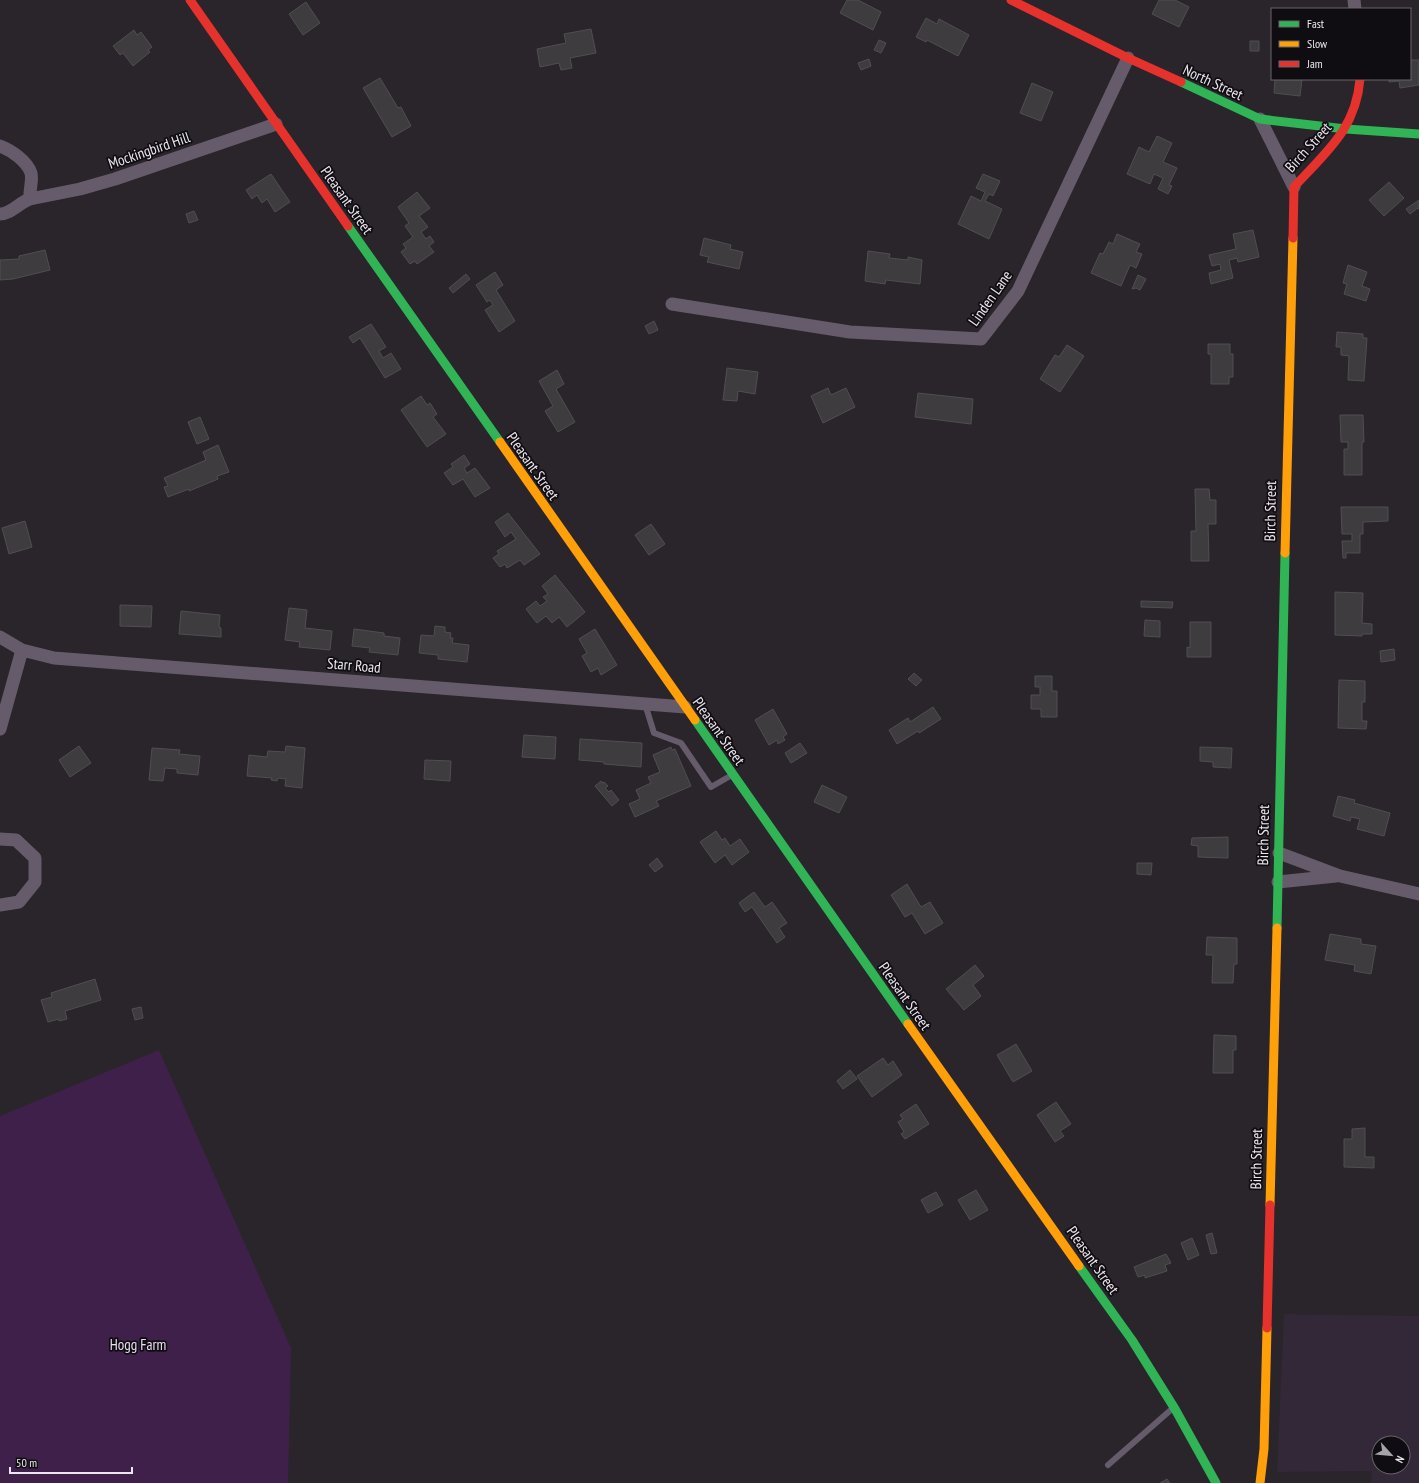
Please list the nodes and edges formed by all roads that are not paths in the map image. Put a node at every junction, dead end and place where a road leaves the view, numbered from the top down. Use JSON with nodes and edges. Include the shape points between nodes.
{"nodes":[{"id":1,"x":190,"y":0,"type":"edge"},
{"id":2,"x":1011,"y":0,"type":"edge"},
{"id":3,"x":1128,"y":58,"type":"junction"},
{"id":4,"x":1360,"y":80,"type":"edge"},
{"id":5,"x":1260,"y":119,"type":"junction"},
{"id":6,"x":276,"y":124,"type":"junction"},
{"id":7,"x":1346,"y":129,"type":"junction"},
{"id":8,"x":1419,"y":134,"type":"edge"},
{"id":9,"x":0,"y":146,"type":"edge"},
{"id":10,"x":1294,"y":187,"type":"junction"},
{"id":11,"x":30,"y":198,"type":"junction"},
{"id":12,"x":0,"y":214,"type":"edge"},
{"id":13,"x":672,"y":304,"type":"dead end"},
{"id":14,"x":0,"y":637,"type":"edge"},
{"id":15,"x":22,"y":650,"type":"junction"},
{"id":16,"x":645,"y":704,"type":"junction"},
{"id":17,"x":685,"y":707,"type":"junction"},
{"id":18,"x":0,"y":730,"type":"edge"},
{"id":19,"x":733,"y":775,"type":"junction"},
{"id":20,"x":0,"y":839,"type":"edge"},
{"id":21,"x":1279,"y":853,"type":"junction"},
{"id":22,"x":1340,"y":876,"type":"junction"},
{"id":23,"x":1278,"y":882,"type":"junction"},
{"id":24,"x":1419,"y":894,"type":"edge"},
{"id":25,"x":0,"y":905,"type":"edge"},
{"id":26,"x":1174,"y":1407,"type":"junction"},
{"id":27,"x":1108,"y":1465,"type":"dead end"},
{"id":28,"x":1216,"y":1483,"type":"edge"},
{"id":29,"x":1260,"y":1483,"type":"edge"}],
"edges":[{"from":1,"to":6,"type":"main road","name":"Pleasant Street"},
{"from":2,"to":3,"type":"main road","name":"North Street"},
{"from":3,"to":5,"type":"main road","name":"North Street"},
{"from":3,"to":13,"type":"street","name":"Linden Lane","via":[[1018,291],[981,339],[850,332]]},
{"from":4,"to":7,"type":"main road","name":"Birch Street","via":[[1356,110]]},
{"from":5,"to":7,"type":"main road","name":"North Street"},
{"from":5,"to":10,"type":"street","name":"Birch Street"},
{"from":6,"to":11,"type":"street","name":"Mockingbird Hill","via":[[115,179],[80,189]]},
{"from":6,"to":17,"type":"main road","name":"Pleasant Street"},
{"from":7,"to":8,"type":"main road","name":"North Street"},
{"from":7,"to":10,"type":"main road","name":"Birch Street"},
{"from":9,"to":11,"type":"street","via":[[15,154],[27,166],[31,173]]},
{"from":10,"to":21,"type":"main road","name":"Birch Street"},
{"from":11,"to":12,"type":"street","name":"Mockingbird Hill"},
{"from":14,"to":15,"type":"street","name":"Starr Road"},
{"from":15,"to":16,"type":"street","name":"Starr Road","via":[[54,658]]},
{"from":15,"to":18,"type":"street"},
{"from":16,"to":17,"type":"street","name":"Starr Road"},
{"from":16,"to":19,"type":"lane","via":[[654,733],[681,744],[710,787]]},
{"from":17,"to":19,"type":"main road","name":"Pleasant Street"},
{"from":19,"to":26,"type":"main road","name":"Pleasant Street","via":[[1132,1340]]},
{"from":20,"to":25,"type":"street","via":[[16,840],[35,858],[35,882],[19,902]]},
{"from":21,"to":22,"type":"street"},
{"from":21,"to":23,"type":"main road","name":"Birch Street"},
{"from":22,"to":23,"type":"street"},
{"from":22,"to":24,"type":"street"},
{"from":23,"to":29,"type":"main road","name":"Birch Street","via":[[1264,1449]]},
{"from":26,"to":27,"type":"lane"},
{"from":26,"to":28,"type":"main road","name":"Pleasant Street"}]}
